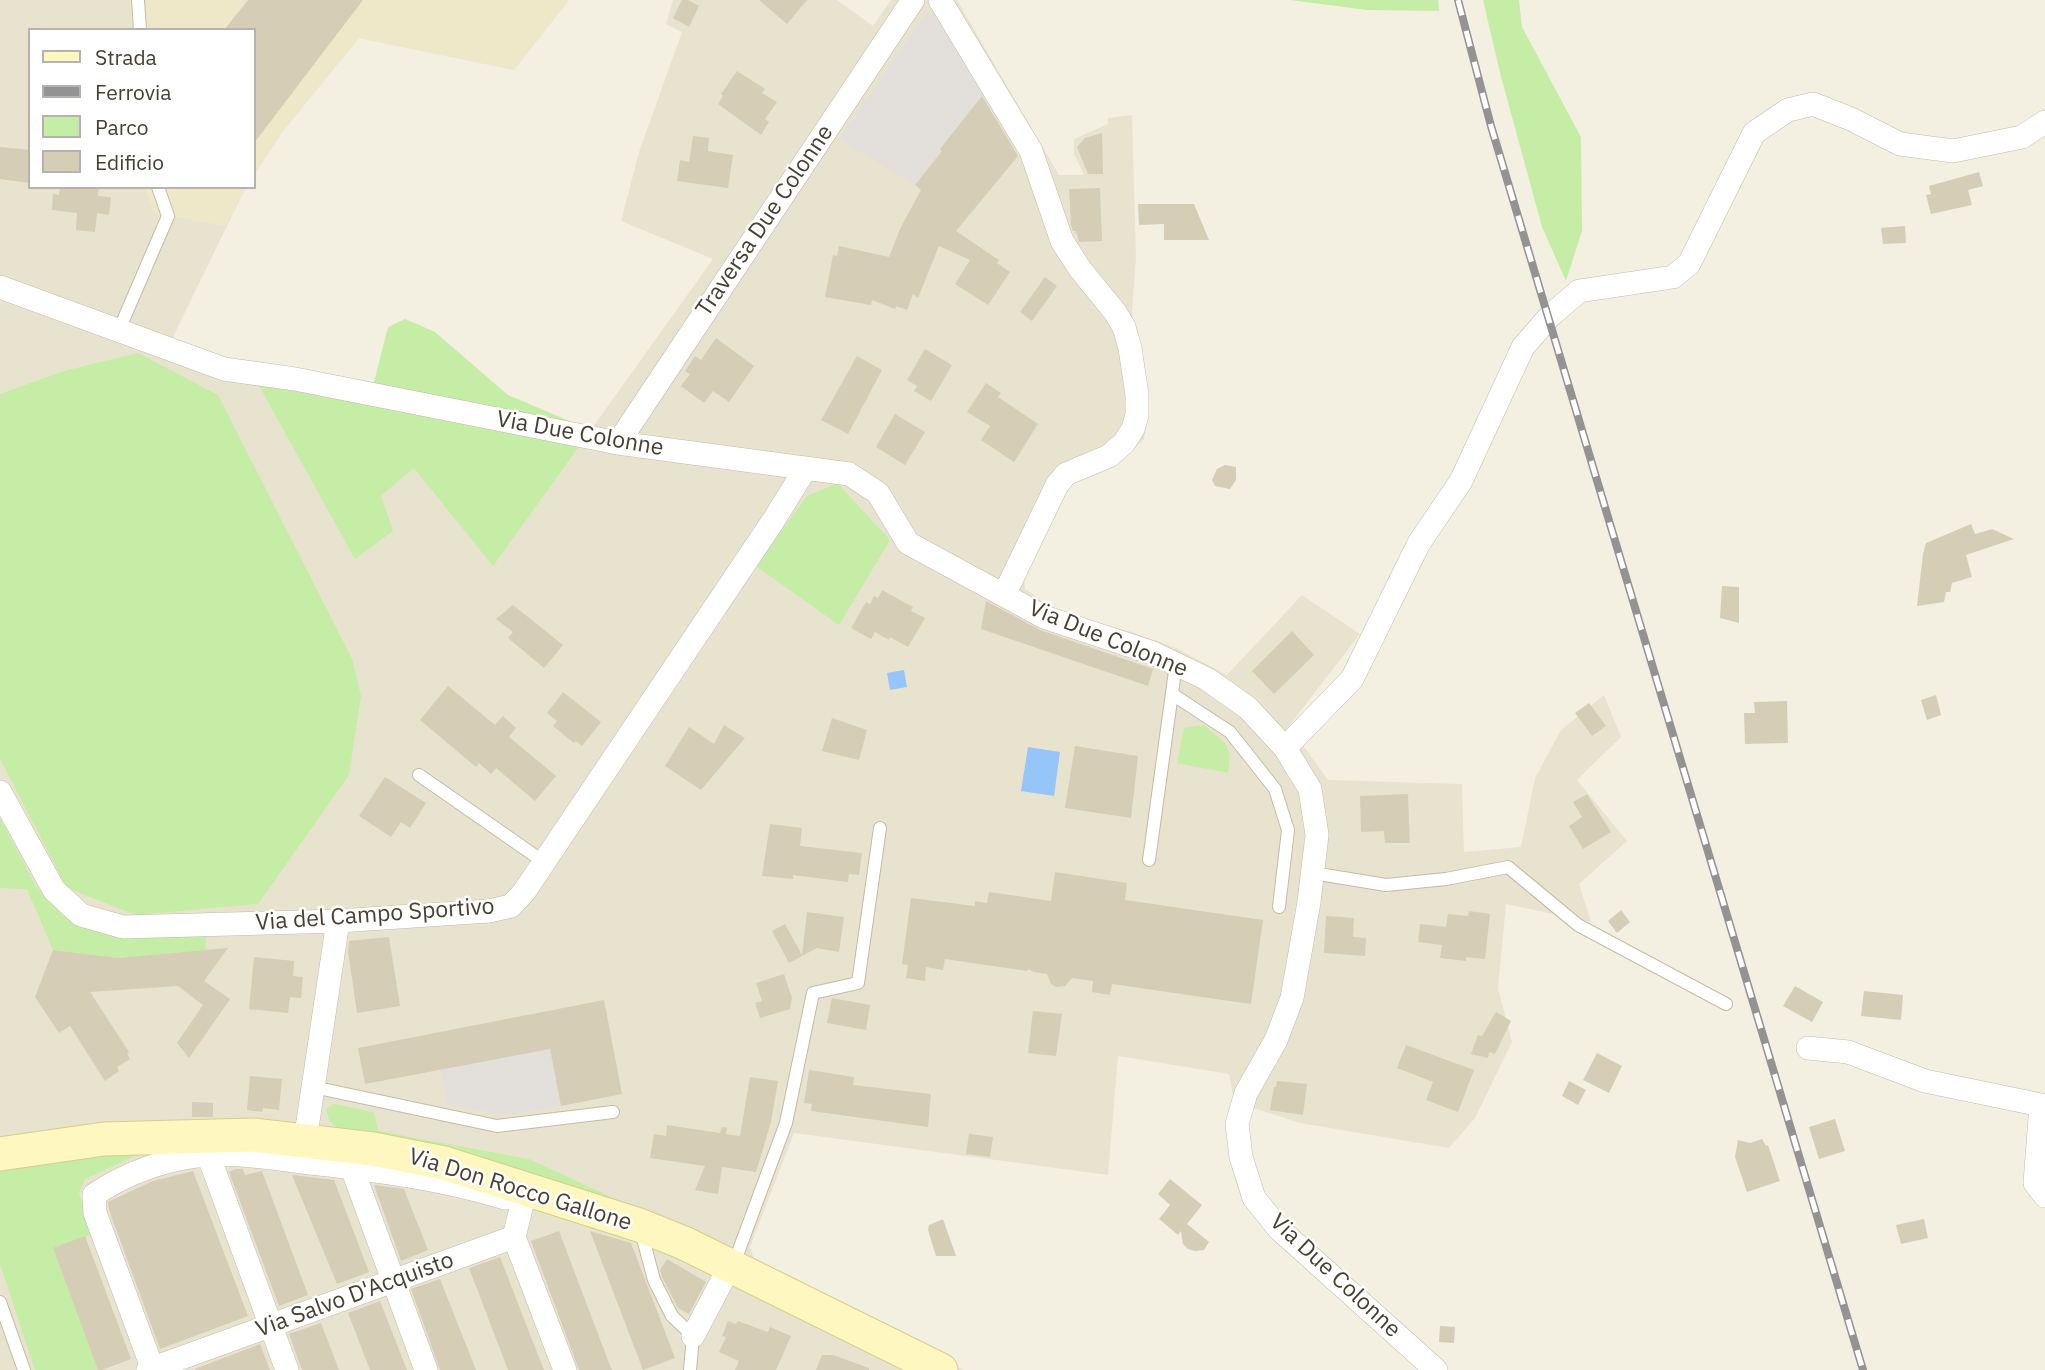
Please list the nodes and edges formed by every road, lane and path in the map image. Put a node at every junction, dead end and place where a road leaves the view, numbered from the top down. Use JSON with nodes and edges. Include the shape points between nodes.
{"nodes":[{"id":1,"x":138,"y":0,"type":"edge"},
{"id":2,"x":913,"y":0,"type":"edge"},
{"id":3,"x":940,"y":0,"type":"edge"},
{"id":4,"x":139,"y":28,"type":"edge"},
{"id":5,"x":2045,"y":122,"type":"edge"},
{"id":6,"x":159,"y":189,"type":"edge"},
{"id":7,"x":0,"y":288,"type":"edge"},
{"id":8,"x":119,"y":330,"type":"junction"},
{"id":9,"x":618,"y":443,"type":"junction"},
{"id":10,"x":806,"y":468,"type":"junction"},
{"id":11,"x":1004,"y":595,"type":"junction"},
{"id":12,"x":1176,"y":664,"type":"junction"},
{"id":13,"x":1172,"y":694,"type":"junction"},
{"id":14,"x":1285,"y":748,"type":"junction"},
{"id":15,"x":419,"y":775,"type":"dead end"},
{"id":16,"x":0,"y":792,"type":"edge"},
{"id":17,"x":880,"y":828,"type":"dead end"},
{"id":18,"x":1149,"y":860,"type":"dead end"},
{"id":19,"x":544,"y":862,"type":"junction"},
{"id":20,"x":1313,"y":873,"type":"junction"},
{"id":21,"x":1279,"y":907,"type":"dead end"},
{"id":22,"x":338,"y":921,"type":"junction"},
{"id":23,"x":1726,"y":1004,"type":"dead end"},
{"id":24,"x":1808,"y":1048,"type":"dead end"},
{"id":25,"x":313,"y":1087,"type":"junction"},
{"id":26,"x":613,"y":1112,"type":"dead end"},
{"id":27,"x":305,"y":1141,"type":"junction"},
{"id":28,"x":205,"y":1146,"type":"junction"},
{"id":29,"x":9,"y":1148,"type":"edge"},
{"id":30,"x":352,"y":1168,"type":"junction"},
{"id":31,"x":525,"y":1195,"type":"junction"},
{"id":32,"x":2045,"y":1196,"type":"edge"},
{"id":33,"x":639,"y":1225,"type":"junction"},
{"id":34,"x":514,"y":1237,"type":"junction"},
{"id":35,"x":727,"y":1273,"type":"junction"},
{"id":36,"x":393,"y":1281,"type":"junction"},
{"id":37,"x":0,"y":1302,"type":"edge"},
{"id":38,"x":270,"y":1326,"type":"junction"},
{"id":39,"x":693,"y":1336,"type":"junction"},
{"id":40,"x":151,"y":1369,"type":"edge"},
{"id":41,"x":24,"y":1370,"type":"edge"},
{"id":42,"x":287,"y":1370,"type":"edge"},
{"id":43,"x":426,"y":1370,"type":"edge"},
{"id":44,"x":565,"y":1370,"type":"edge"},
{"id":45,"x":690,"y":1370,"type":"edge"},
{"id":46,"x":941,"y":1370,"type":"edge"},
{"id":47,"x":1436,"y":1370,"type":"edge"}],
"edges":[{"from":1,"to":4,"type":"lane"},
{"from":2,"to":9,"type":"street","name":"Traversa Due Colonne"},
{"from":3,"to":11,"type":"street","via":[[1031,150],[1062,241],[1124,327],[1137,395],[1137,415],[1124,443],[1109,456],[1066,474],[1058,485]]},
{"from":5,"to":14,"type":"street","via":[[2022,137],[1953,151],[1900,144],[1813,104],[1788,110],[1754,133],[1689,264],[1672,277],[1579,291],[1524,347],[1461,481],[1419,543],[1352,679]]},
{"from":6,"to":8,"type":"lane","via":[[168,216]]},
{"from":7,"to":8,"type":"street","name":"Via Due Colonne"},
{"from":8,"to":9,"type":"street","name":"Via Due Colonne","via":[[224,369]]},
{"from":9,"to":10,"type":"street","name":"Via Due Colonne"},
{"from":10,"to":11,"type":"street","name":"Via Due Colonne","via":[[849,474],[878,493],[908,543]]},
{"from":10,"to":19,"type":"street","name":"Via del Campo Sportivo"},
{"from":11,"to":12,"type":"street","name":"Via Due Colonne","via":[[1044,617]]},
{"from":12,"to":13,"type":"lane"},
{"from":12,"to":14,"type":"street","name":"Via Due Colonne","via":[[1248,708]]},
{"from":13,"to":18,"type":"lane"},
{"from":13,"to":21,"type":"lane","via":[[1230,732],[1275,789],[1288,830]]},
{"from":14,"to":20,"type":"street","name":"Via Due Colonne","via":[[1310,789],[1317,835]]},
{"from":15,"to":19,"type":"lane"},
{"from":16,"to":22,"type":"street","name":"Via del Campo Sportivo","via":[[54,890],[80,915],[123,927]]},
{"from":17,"to":35,"type":"lane","via":[[858,983],[813,993],[786,1123]]},
{"from":19,"to":22,"type":"street","name":"Via del Campo Sportivo","via":[[511,906]]},
{"from":20,"to":23,"type":"lane","via":[[1386,885],[1508,867],[1578,925]]},
{"from":20,"to":47,"type":"street","name":"Via Due Colonne","via":[[1292,998],[1276,1040],[1246,1093],[1237,1125],[1241,1157],[1254,1198],[1279,1229]]},
{"from":22,"to":25,"type":"street"},
{"from":24,"to":32,"type":"street","via":[[1848,1052],[1925,1080],[2041,1105],[2035,1182]]},
{"from":25,"to":26,"type":"lane","via":[[497,1126]]},
{"from":25,"to":27,"type":"street"},
{"from":27,"to":28,"type":"main road","name":"Via Don Rocco Gallone","via":[[253,1135]]},
{"from":27,"to":31,"type":"main road","name":"Via Don Rocco Gallone","via":[[444,1163]]},
{"from":28,"to":29,"type":"main road","name":"Via Don Rocco Gallone","via":[[104,1139]]},
{"from":28,"to":30,"type":"street"},
{"from":28,"to":38,"type":"street"},
{"from":28,"to":40,"type":"street","via":[[118,1179],[94,1195],[95,1213]]},
{"from":30,"to":31,"type":"street"},
{"from":30,"to":36,"type":"street"},
{"from":31,"to":33,"type":"main road","name":"Via Don Rocco Gallone"},
{"from":31,"to":34,"type":"street"},
{"from":33,"to":35,"type":"main road","name":"Via Don Rocco Gallone"},
{"from":33,"to":39,"type":"lane","via":[[654,1280],[672,1316]]},
{"from":34,"to":36,"type":"street","name":"Via Salvo D'Acquisto"},
{"from":34,"to":44,"type":"street"},
{"from":35,"to":39,"type":"street"},
{"from":35,"to":46,"type":"main road","name":"Via Don Rocco Gallone"},
{"from":36,"to":38,"type":"street","name":"Via Salvo D'Acquisto"},
{"from":36,"to":43,"type":"street"},
{"from":37,"to":41,"type":"lane"},
{"from":38,"to":40,"type":"street","name":"Via Salvo D'Acquisto"},
{"from":38,"to":42,"type":"street"},
{"from":39,"to":45,"type":"lane"}]}
